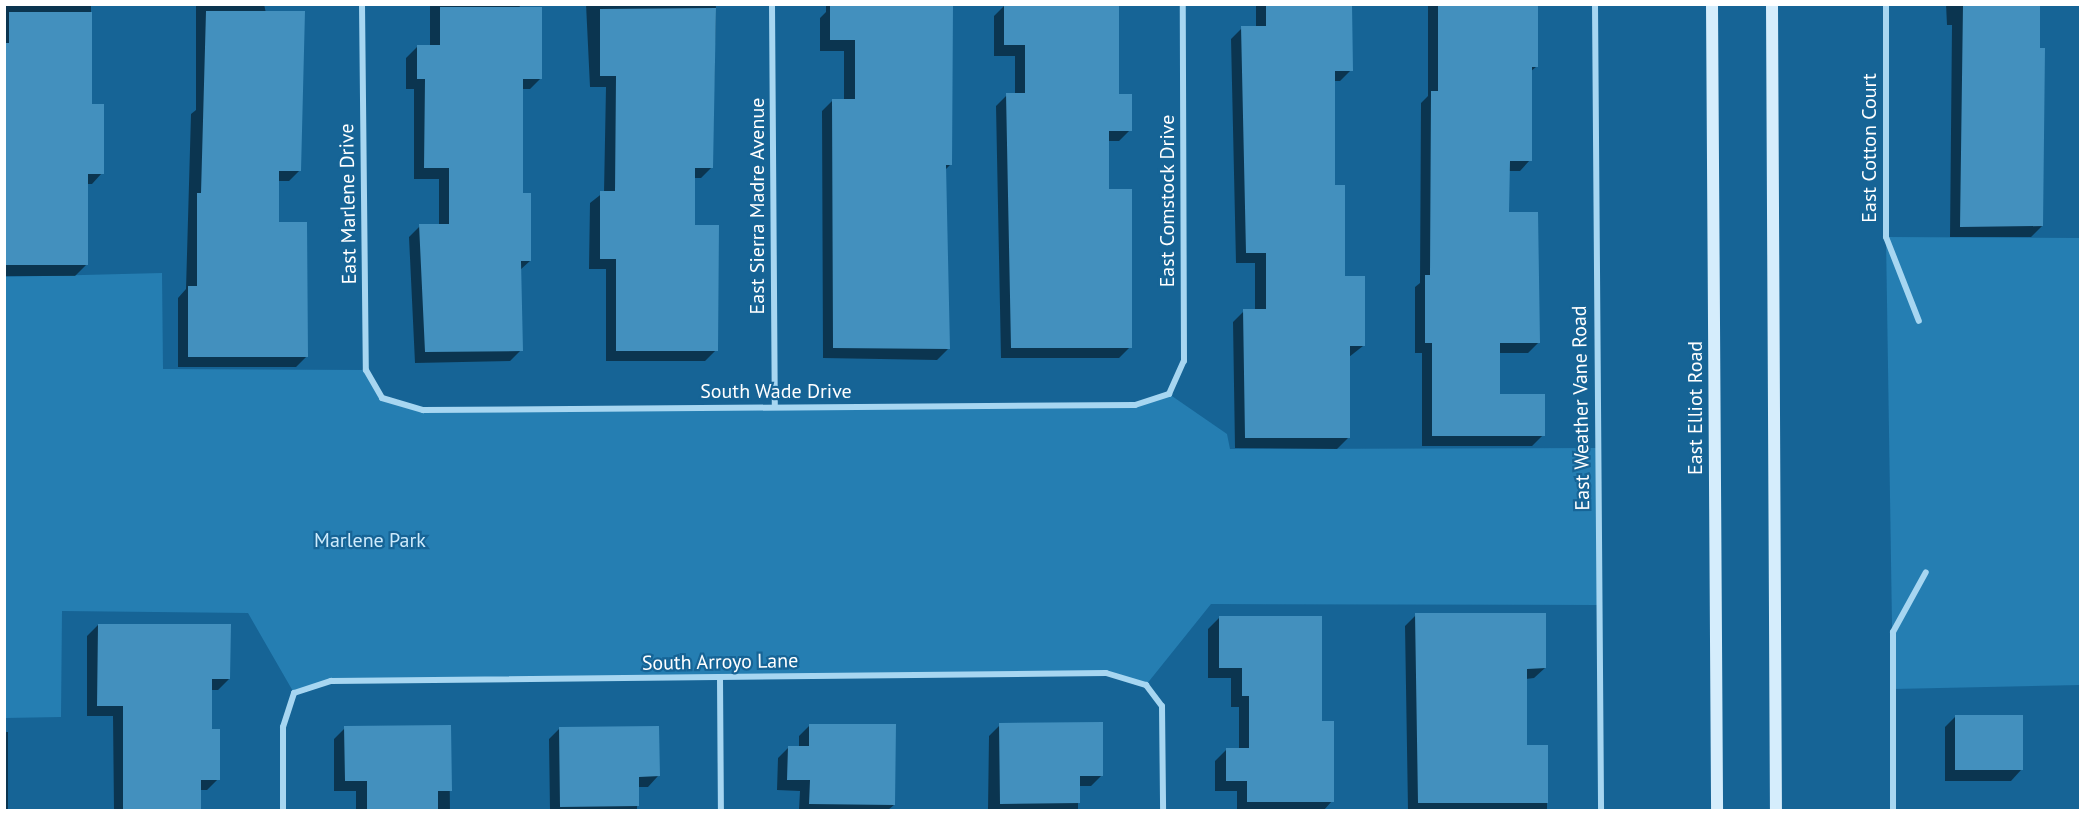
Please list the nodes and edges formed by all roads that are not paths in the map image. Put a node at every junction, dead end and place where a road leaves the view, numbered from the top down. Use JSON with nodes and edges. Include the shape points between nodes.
{"nodes":[{"id":1,"x":362,"y":4,"type":"edge"},
{"id":2,"x":772,"y":4,"type":"edge"},
{"id":3,"x":1183,"y":4,"type":"edge"},
{"id":4,"x":1595,"y":4,"type":"edge"},
{"id":5,"x":1712,"y":4,"type":"edge"},
{"id":6,"x":1772,"y":4,"type":"edge"},
{"id":7,"x":1886,"y":4,"type":"edge"},
{"id":8,"x":1918,"y":321,"type":"dead end"},
{"id":9,"x":1169,"y":394,"type":"joint"},
{"id":10,"x":382,"y":398,"type":"joint"},
{"id":11,"x":775,"y":407,"type":"junction"},
{"id":12,"x":1926,"y":572,"type":"dead end"},
{"id":13,"x":720,"y":679,"type":"junction"},
{"id":14,"x":283,"y":810,"type":"edge"},
{"id":15,"x":721,"y":810,"type":"edge"},
{"id":16,"x":1163,"y":810,"type":"edge"},
{"id":17,"x":1601,"y":810,"type":"edge"},
{"id":18,"x":1717,"y":810,"type":"edge"},
{"id":19,"x":1776,"y":810,"type":"edge"},
{"id":20,"x":1893,"y":810,"type":"edge"}],
"edges":[{"from":1,"to":10,"type":"street","name":"East Marlene Drive","via":[[366,370]]},
{"from":2,"to":11,"type":"street","name":"East Sierra Madre Avenue"},
{"from":3,"to":9,"type":"street","name":"East Comstock Drive","via":[[1184,361]]},
{"from":4,"to":17,"type":"street","name":"East Weather Vane Road"},
{"from":5,"to":18,"type":"main road","name":"East Elliot Road"},
{"from":6,"to":19,"type":"main road"},
{"from":7,"to":8,"type":"street","name":"East Cotton Court","via":[[1886,237]]},
{"from":9,"to":11,"type":"street","name":"South Wade Drive","via":[[1135,405]]},
{"from":10,"to":11,"type":"street","name":"South Wade Drive","via":[[423,410]]},
{"from":12,"to":20,"type":"street","via":[[1893,632]]},
{"from":13,"to":14,"type":"street","name":"South Arroyo Lane","via":[[331,681],[294,693],[283,727]]},
{"from":13,"to":15,"type":"street"},
{"from":13,"to":16,"type":"street","name":"South Arroyo Lane","via":[[1106,673],[1146,685],[1162,706]]}]}
